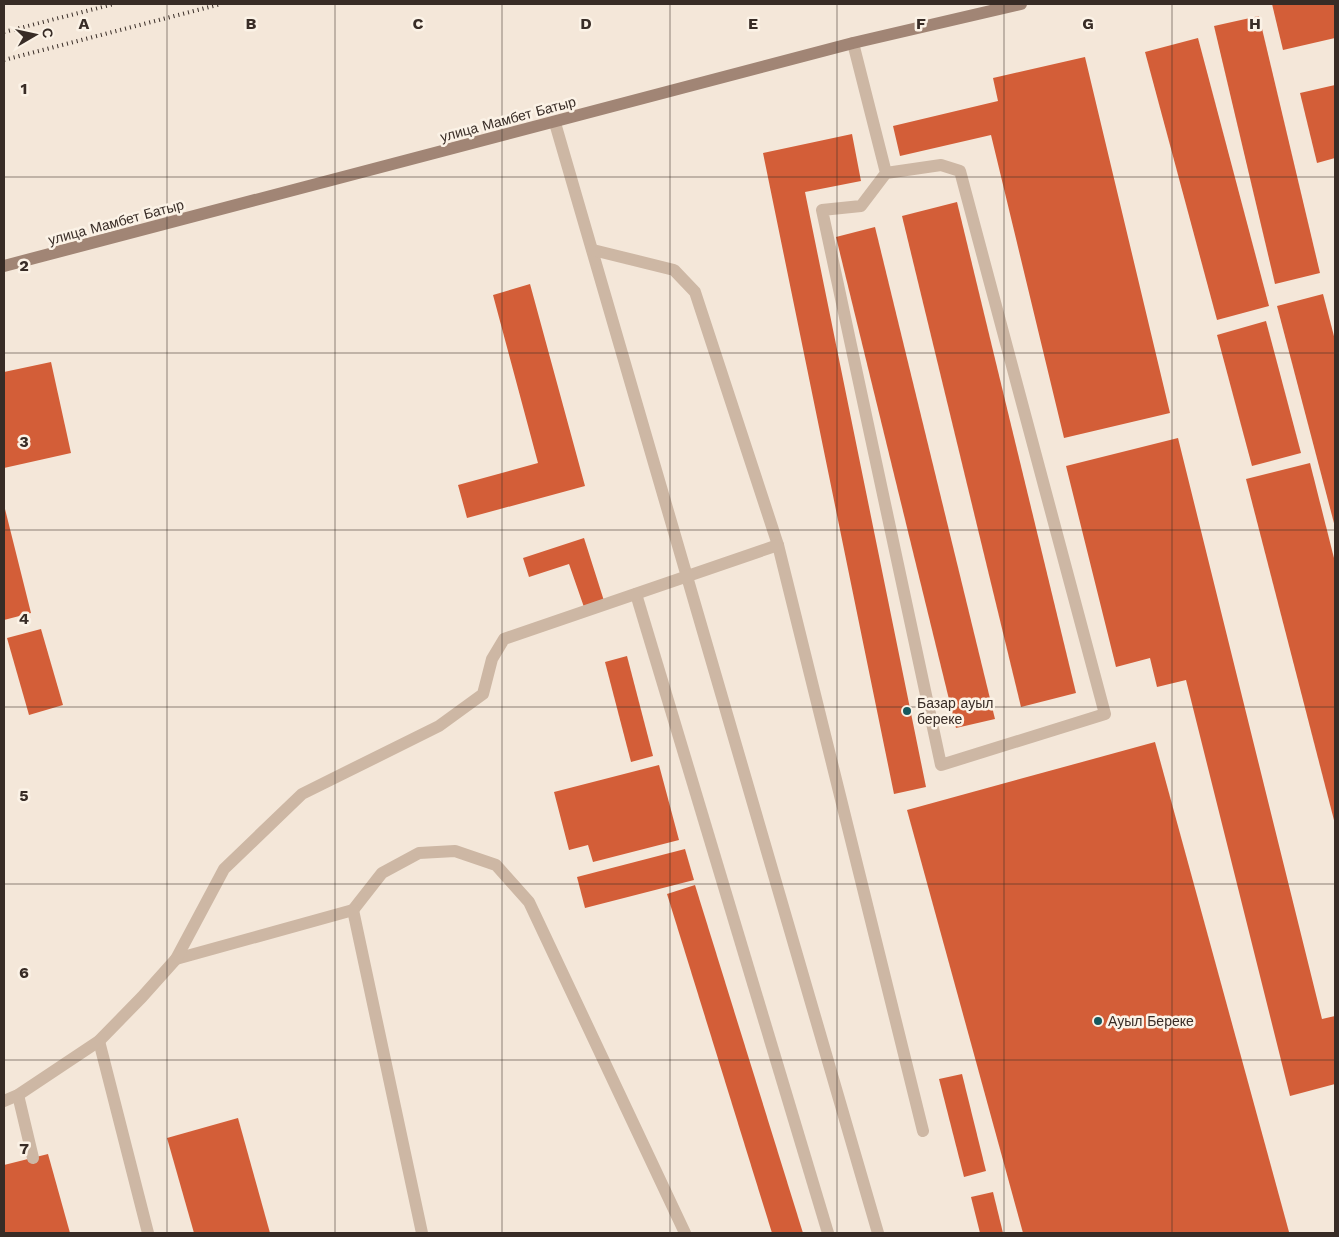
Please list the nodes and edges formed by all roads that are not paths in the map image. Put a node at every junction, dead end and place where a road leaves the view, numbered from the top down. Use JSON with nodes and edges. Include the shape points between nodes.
{"nodes":[{"id":1,"x":1021,"y":4,"type":"edge"},
{"id":2,"x":853,"y":43,"type":"junction"},
{"id":3,"x":555,"y":123,"type":"junction"},
{"id":4,"x":886,"y":173,"type":"junction"},
{"id":5,"x":593,"y":250,"type":"junction"},
{"id":6,"x":4,"y":266,"type":"edge"},
{"id":7,"x":778,"y":545,"type":"junction"},
{"id":8,"x":688,"y":576,"type":"junction"},
{"id":9,"x":636,"y":594,"type":"junction"},
{"id":10,"x":353,"y":910,"type":"junction"},
{"id":11,"x":176,"y":959,"type":"junction"},
{"id":12,"x":99,"y":1041,"type":"junction"},
{"id":13,"x":18,"y":1095,"type":"junction"},
{"id":14,"x":4,"y":1101,"type":"edge"},
{"id":15,"x":923,"y":1131,"type":"dead end"},
{"id":16,"x":33,"y":1158,"type":"dead end"},
{"id":17,"x":148,"y":1233,"type":"edge"},
{"id":18,"x":422,"y":1233,"type":"edge"},
{"id":19,"x":685,"y":1233,"type":"edge"},
{"id":20,"x":828,"y":1233,"type":"edge"},
{"id":21,"x":878,"y":1233,"type":"edge"}],
"edges":[{"from":1,"to":2,"type":"main road","name":"улица Мамбет Батыр"},
{"from":2,"to":3,"type":"main road","name":"улица Мамбет Батыр"},
{"from":2,"to":4,"type":"lane"},
{"from":3,"to":5,"type":"lane"},
{"from":3,"to":6,"type":"main road","name":"улица Мамбет Батыр"},
{"from":4,"to":4,"type":"lane","via":[[861,206],[822,210],[941,765],[1106,714],[960,171],[941,165]]},
{"from":5,"to":7,"type":"lane","via":[[674,270],[695,292]]},
{"from":5,"to":8,"type":"lane"},
{"from":7,"to":8,"type":"lane"},
{"from":7,"to":15,"type":"lane"},
{"from":8,"to":9,"type":"lane"},
{"from":8,"to":21,"type":"lane"},
{"from":9,"to":11,"type":"lane","via":[[504,639],[492,659],[483,694],[439,726],[302,794],[224,869]]},
{"from":9,"to":20,"type":"lane"},
{"from":10,"to":11,"type":"lane"},
{"from":10,"to":18,"type":"lane"},
{"from":10,"to":19,"type":"lane","via":[[382,874],[419,853],[456,851],[496,865],[529,902]]},
{"from":11,"to":12,"type":"lane"},
{"from":12,"to":13,"type":"lane"},
{"from":12,"to":17,"type":"lane"},
{"from":13,"to":14,"type":"lane"},
{"from":13,"to":16,"type":"lane"}]}
